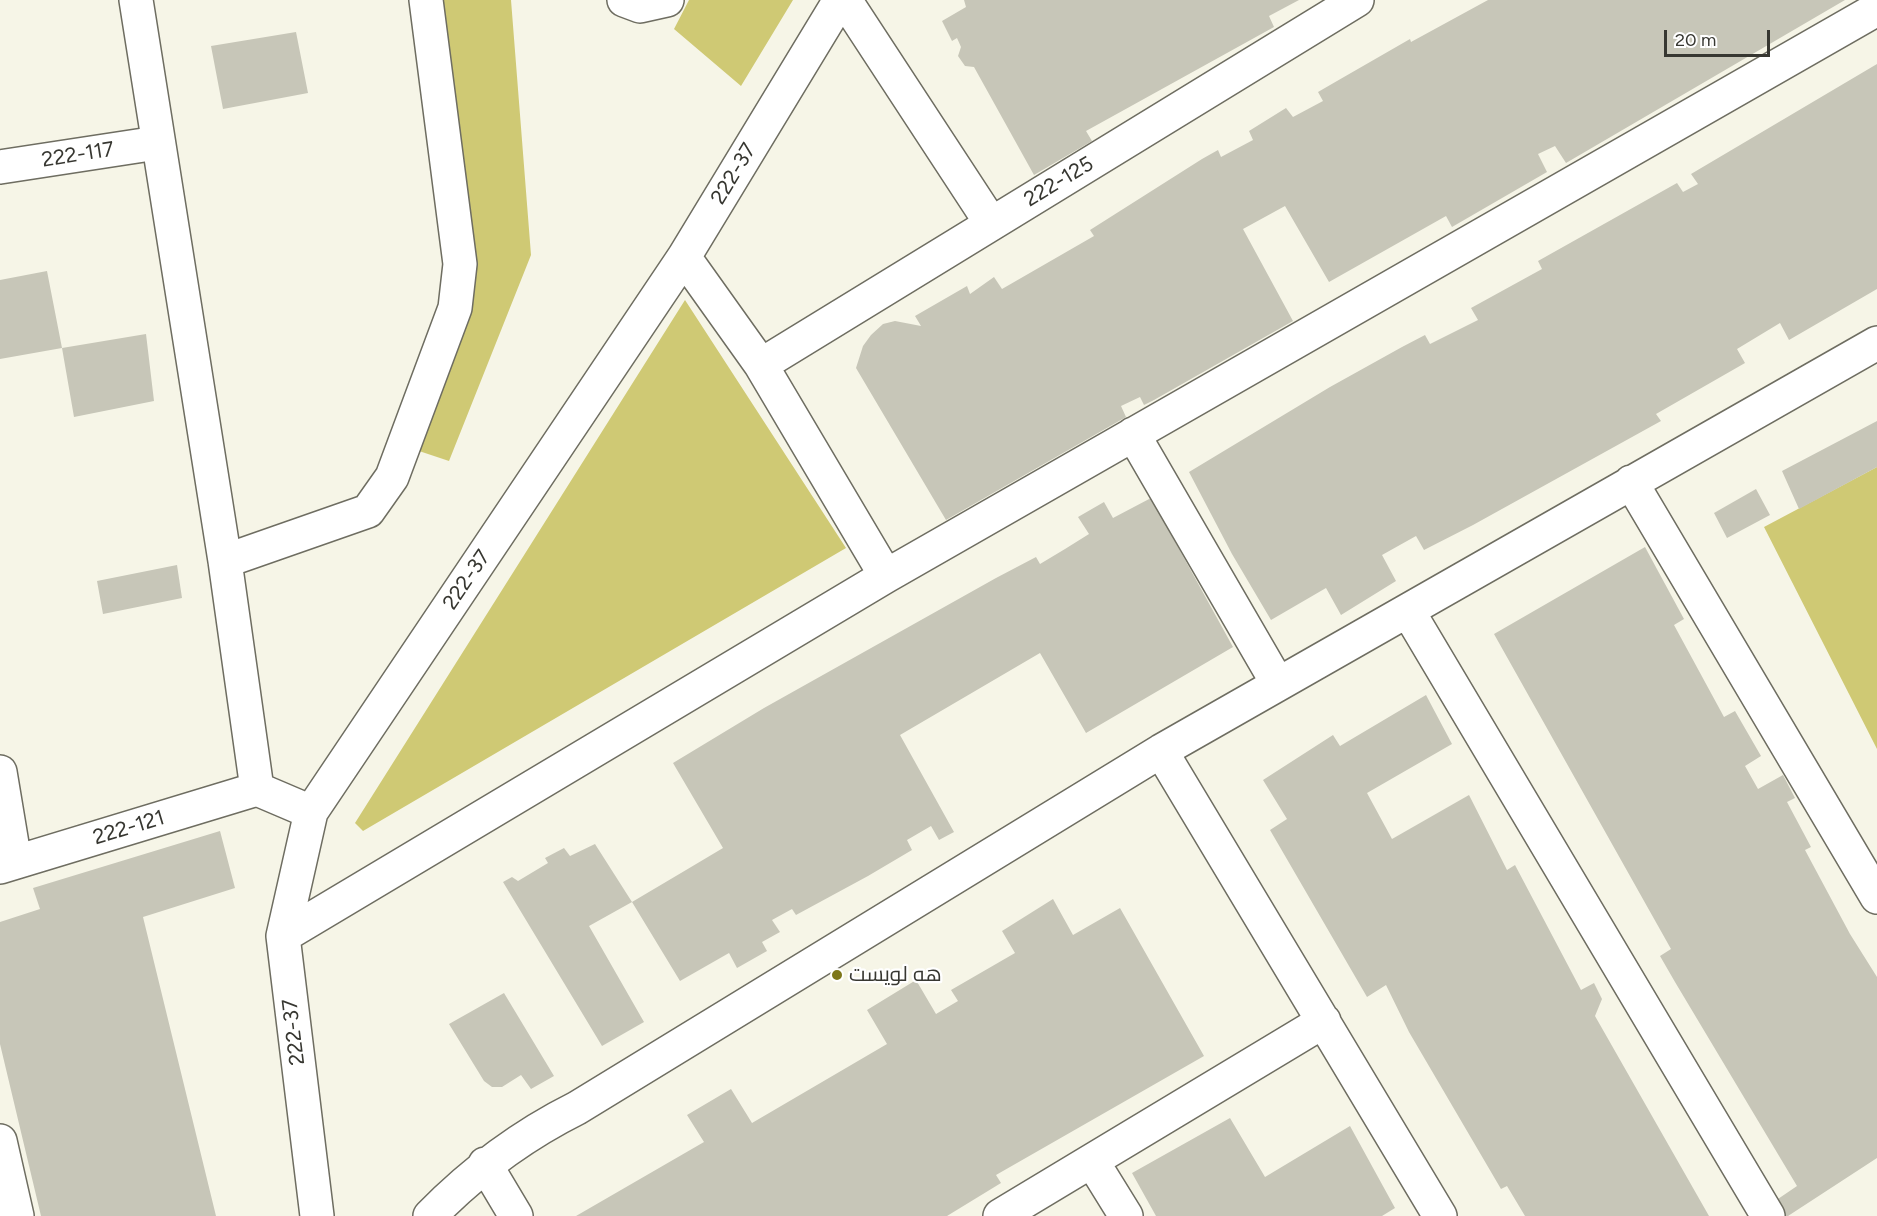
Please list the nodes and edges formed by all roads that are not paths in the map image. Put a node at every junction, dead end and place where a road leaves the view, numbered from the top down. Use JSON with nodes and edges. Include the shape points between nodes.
{"nodes":[{"id":1,"x":136,"y":0,"type":"edge"},
{"id":2,"x":426,"y":0,"type":"edge"},
{"id":3,"x":624,"y":0,"type":"edge"},
{"id":4,"x":667,"y":0,"type":"edge"},
{"id":5,"x":840,"y":0,"type":"edge"},
{"id":6,"x":845,"y":0,"type":"edge"},
{"id":7,"x":1357,"y":0,"type":"edge"},
{"id":8,"x":1877,"y":9,"type":"edge"},
{"id":9,"x":157,"y":143,"type":"junction"},
{"id":10,"x":0,"y":167,"type":"edge"},
{"id":11,"x":991,"y":223,"type":"junction"},
{"id":12,"x":684,"y":257,"type":"junction"},
{"id":13,"x":1877,"y":343,"type":"edge"},
{"id":14,"x":761,"y":365,"type":"junction"},
{"id":15,"x":1133,"y":434,"type":"junction"},
{"id":16,"x":1631,"y":482,"type":"junction"},
{"id":17,"x":225,"y":561,"type":"junction"},
{"id":18,"x":886,"y":576,"type":"junction"},
{"id":19,"x":1408,"y":611,"type":"junction"},
{"id":20,"x":1278,"y":684,"type":"junction"},
{"id":21,"x":1161,"y":751,"type":"junction"},
{"id":22,"x":0,"y":772,"type":"edge"},
{"id":23,"x":257,"y":789,"type":"junction"},
{"id":24,"x":311,"y":812,"type":"junction"},
{"id":25,"x":8,"y":865,"type":"edge"},
{"id":26,"x":1877,"y":897,"type":"edge"},
{"id":27,"x":283,"y":936,"type":"junction"},
{"id":28,"x":1324,"y":1021,"type":"junction"},
{"id":29,"x":0,"y":1141,"type":"edge"},
{"id":30,"x":1092,"y":1161,"type":"junction"},
{"id":31,"x":485,"y":1164,"type":"junction"},
{"id":32,"x":17,"y":1216,"type":"edge"},
{"id":33,"x":317,"y":1216,"type":"edge"},
{"id":34,"x":430,"y":1216,"type":"edge"},
{"id":35,"x":516,"y":1216,"type":"edge"},
{"id":36,"x":1000,"y":1216,"type":"edge"},
{"id":37,"x":1126,"y":1216,"type":"edge"},
{"id":38,"x":1440,"y":1216,"type":"edge"},
{"id":39,"x":1768,"y":1216,"type":"edge"}],
"edges":[{"from":1,"to":9,"type":"street"},
{"from":2,"to":17,"type":"street","via":[[460,264],[455,308],[392,477],[368,511]]},
{"from":3,"to":4,"type":"street","via":[[640,6]]},
{"from":5,"to":12,"type":"street","name":"222-37"},
{"from":6,"to":11,"type":"street"},
{"from":7,"to":11,"type":"street","name":"222-125"},
{"from":8,"to":15,"type":"street"},
{"from":9,"to":10,"type":"street","name":"222-117"},
{"from":9,"to":17,"type":"street"},
{"from":11,"to":14,"type":"street","name":"222-125"},
{"from":12,"to":14,"type":"street"},
{"from":12,"to":24,"type":"street","name":"222-37"},
{"from":13,"to":16,"type":"street"},
{"from":14,"to":18,"type":"street"},
{"from":15,"to":18,"type":"street"},
{"from":15,"to":20,"type":"street"},
{"from":16,"to":19,"type":"street"},
{"from":16,"to":26,"type":"street"},
{"from":17,"to":23,"type":"street"},
{"from":18,"to":27,"type":"street"},
{"from":19,"to":20,"type":"street"},
{"from":19,"to":39,"type":"street"},
{"from":20,"to":21,"type":"street"},
{"from":21,"to":28,"type":"street"},
{"from":21,"to":31,"type":"street"},
{"from":22,"to":25,"type":"street"},
{"from":23,"to":24,"type":"street"},
{"from":23,"to":25,"type":"street","name":"222-121"},
{"from":24,"to":27,"type":"street","name":"222-37"},
{"from":27,"to":33,"type":"street","name":"222-37"},
{"from":28,"to":30,"type":"street"},
{"from":28,"to":38,"type":"street"},
{"from":29,"to":32,"type":"street"},
{"from":30,"to":36,"type":"street"},
{"from":30,"to":37,"type":"street"},
{"from":31,"to":34,"type":"street"},
{"from":31,"to":35,"type":"street"}]}
